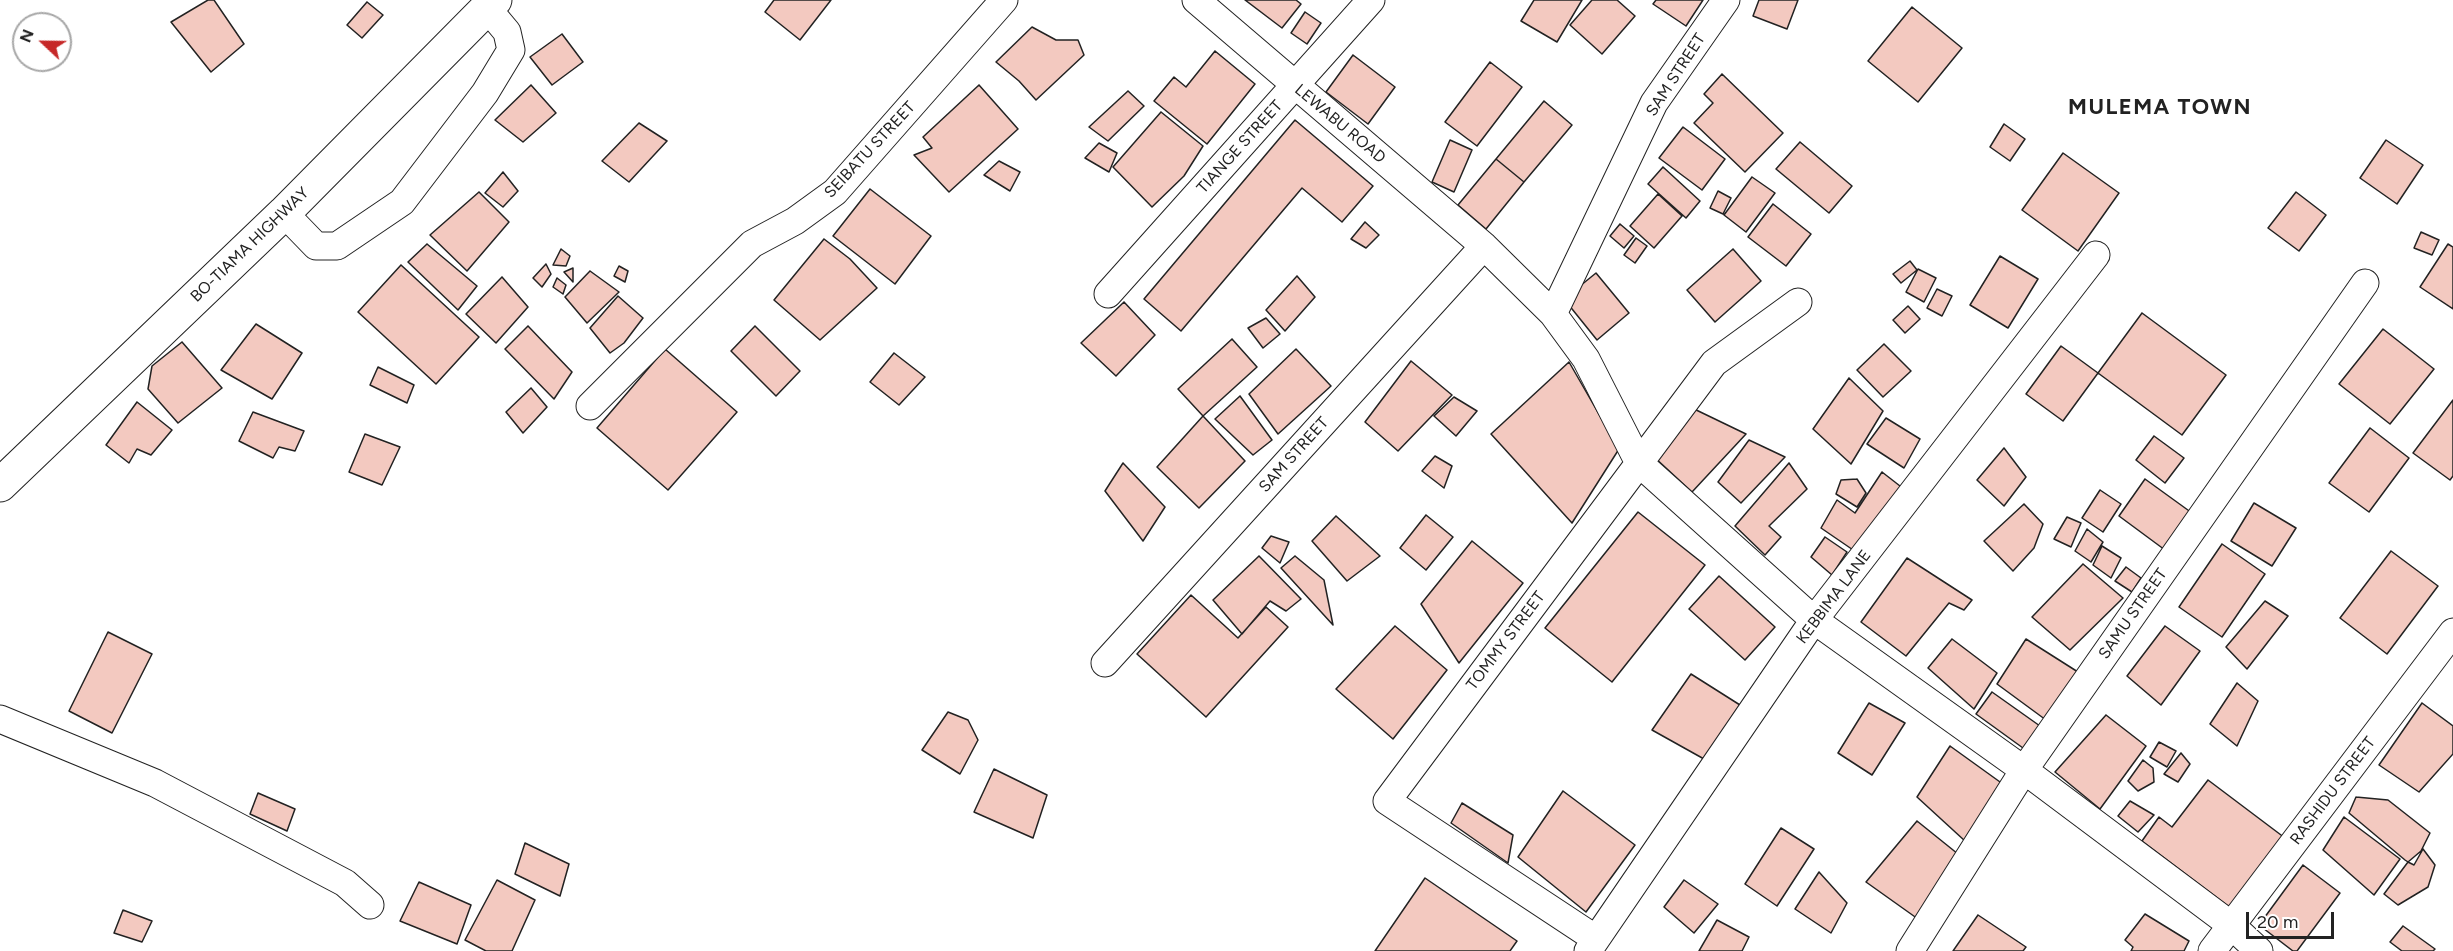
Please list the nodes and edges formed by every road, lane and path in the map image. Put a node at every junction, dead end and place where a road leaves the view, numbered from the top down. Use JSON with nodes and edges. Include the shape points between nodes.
{"nodes":[{"id":1,"x":1004,"y":0,"type":"edge"},
{"id":2,"x":1196,"y":0,"type":"edge"},
{"id":3,"x":1371,"y":0,"type":"edge"},
{"id":4,"x":1726,"y":0,"type":"edge"},
{"id":5,"x":491,"y":4,"type":"edge"},
{"id":6,"x":1294,"y":86,"type":"junction"},
{"id":7,"x":284,"y":213,"type":"junction"},
{"id":8,"x":1484,"y":246,"type":"junction"},
{"id":9,"x":2096,"y":255,"type":"dead end"},
{"id":10,"x":2365,"y":283,"type":"dead end"},
{"id":11,"x":1108,"y":294,"type":"dead end"},
{"id":12,"x":1798,"y":302,"type":"dead end"},
{"id":13,"x":1553,"y":314,"type":"junction"},
{"id":14,"x":591,"y":405,"type":"dead end"},
{"id":15,"x":1639,"y":463,"type":"junction"},
{"id":16,"x":0,"y":485,"type":"edge"},
{"id":17,"x":1815,"y":620,"type":"junction"},
{"id":18,"x":2453,"y":632,"type":"edge"},
{"id":19,"x":1105,"y":663,"type":"dead end"},
{"id":20,"x":0,"y":720,"type":"edge"},
{"id":21,"x":2024,"y":770,"type":"junction"},
{"id":22,"x":369,"y":906,"type":"dead end"},
{"id":23,"x":2231,"y":925,"type":"junction"},
{"id":24,"x":1592,"y":945,"type":"edge"},
{"id":25,"x":1910,"y":951,"type":"edge"},
{"id":26,"x":2212,"y":951,"type":"edge"},
{"id":27,"x":2259,"y":951,"type":"edge"}],
"edges":[{"from":1,"to":14,"type":"street","name":"SEIBATU STREET","via":[[835,192],[795,221],[752,244]]},
{"from":2,"to":6,"type":"street","name":"LEWABU ROAD"},
{"from":3,"to":6,"type":"street","name":"TIANGE STREET"},
{"from":4,"to":13,"type":"street","name":"SAM STREET","via":[[1654,103]]},
{"from":5,"to":7,"type":"highway","name":"BO-TIAMA HIGHWAY"},
{"from":5,"to":7,"type":"street","via":[[507,32],[511,50],[485,93],[402,202],[337,246],[316,246]]},
{"from":6,"to":8,"type":"street","name":"LEWABU ROAD"},
{"from":6,"to":11,"type":"street","name":"TIANGE STREET"},
{"from":7,"to":16,"type":"highway","name":"BO-TIAMA HIGHWAY"},
{"from":8,"to":13,"type":"street","name":"LEWABU ROAD"},
{"from":8,"to":19,"type":"street","name":"SAM STREET"},
{"from":9,"to":17,"type":"street","name":"KEBBIMA LANE"},
{"from":10,"to":21,"type":"street","name":"SAMU STREET"},
{"from":12,"to":15,"type":"street","name":"TOMMY STREET","via":[[1714,363]]},
{"from":13,"to":15,"type":"street","name":"LEWABU ROAD","via":[[1586,359]]},
{"from":15,"to":17,"type":"street"},
{"from":15,"to":24,"type":"street","name":"TOMMY STREET","via":[[1387,801]]},
{"from":17,"to":21,"type":"street"},
{"from":17,"to":24,"type":"street","name":"KEBBIMA LANE"},
{"from":18,"to":23,"type":"street","name":"RASHIDU STREET"},
{"from":20,"to":22,"type":"street","via":[[155,783],[345,883]]},
{"from":21,"to":23,"type":"street"},
{"from":21,"to":25,"type":"street","name":"SAMU STREET"},
{"from":23,"to":26,"type":"street","name":"RASHIDU STREET"},
{"from":23,"to":27,"type":"street"}]}
